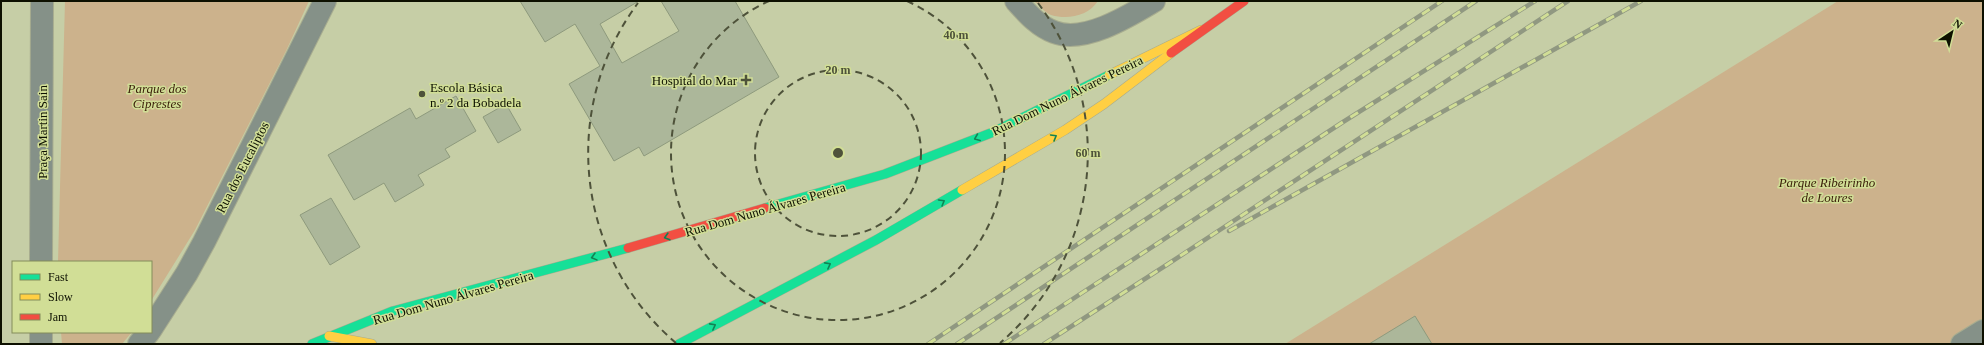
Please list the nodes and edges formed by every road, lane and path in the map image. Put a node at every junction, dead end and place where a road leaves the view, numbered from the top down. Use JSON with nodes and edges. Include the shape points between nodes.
{"nodes":[{"id":1,"x":42,"y":1,"type":"edge"},
{"id":2,"x":324,"y":1,"type":"edge"},
{"id":3,"x":1016,"y":1,"type":"edge"},
{"id":4,"x":1154,"y":1,"type":"edge"},
{"id":5,"x":1244,"y":1,"type":"edge"},
{"id":6,"x":1201,"y":30,"type":"junction"},
{"id":7,"x":41,"y":261,"type":"edge"},
{"id":8,"x":152,"y":327,"type":"edge"},
{"id":9,"x":1983,"y":331,"type":"edge"},
{"id":10,"x":41,"y":333,"type":"edge"},
{"id":11,"x":148,"y":333,"type":"edge"},
{"id":12,"x":329,"y":336,"type":"junction"},
{"id":13,"x":40,"y":344,"type":"edge"},
{"id":14,"x":139,"y":344,"type":"edge"},
{"id":15,"x":312,"y":344,"type":"edge"},
{"id":16,"x":372,"y":344,"type":"edge"},
{"id":17,"x":679,"y":344,"type":"edge"},
{"id":18,"x":1962,"y":344,"type":"edge"}],
"edges":[{"from":1,"to":7,"type":"street","name":"Praça Martin Sain"},
{"from":2,"to":8,"type":"street","name":"Rua dos Eucaliptos","via":[[204,242]]},
{"from":3,"to":4,"type":"street","via":[[1042,26],[1055,33],[1068,35],[1084,34],[1108,25]]},
{"from":5,"to":6,"type":"main road","name":"Rua Dom Nuno Álvares Pereira"},
{"from":6,"to":12,"type":"main road","name":"Rua Dom Nuno Álvares Pereira","one_way":true,"via":[[991,132],[886,174],[393,312]]},
{"from":17,"to":6,"type":"main road","name":"Rua Dom Nuno Álvares Pereira","one_way":true,"via":[[876,240],[1065,130],[1104,104]]},
{"from":9,"to":18,"type":"street"},
{"from":10,"to":13,"type":"street"},
{"from":11,"to":14,"type":"street"},
{"from":12,"to":15,"type":"main road","name":"Rua Dom Nuno Álvares Pereira"},
{"from":12,"to":16,"type":"main road"}]}
